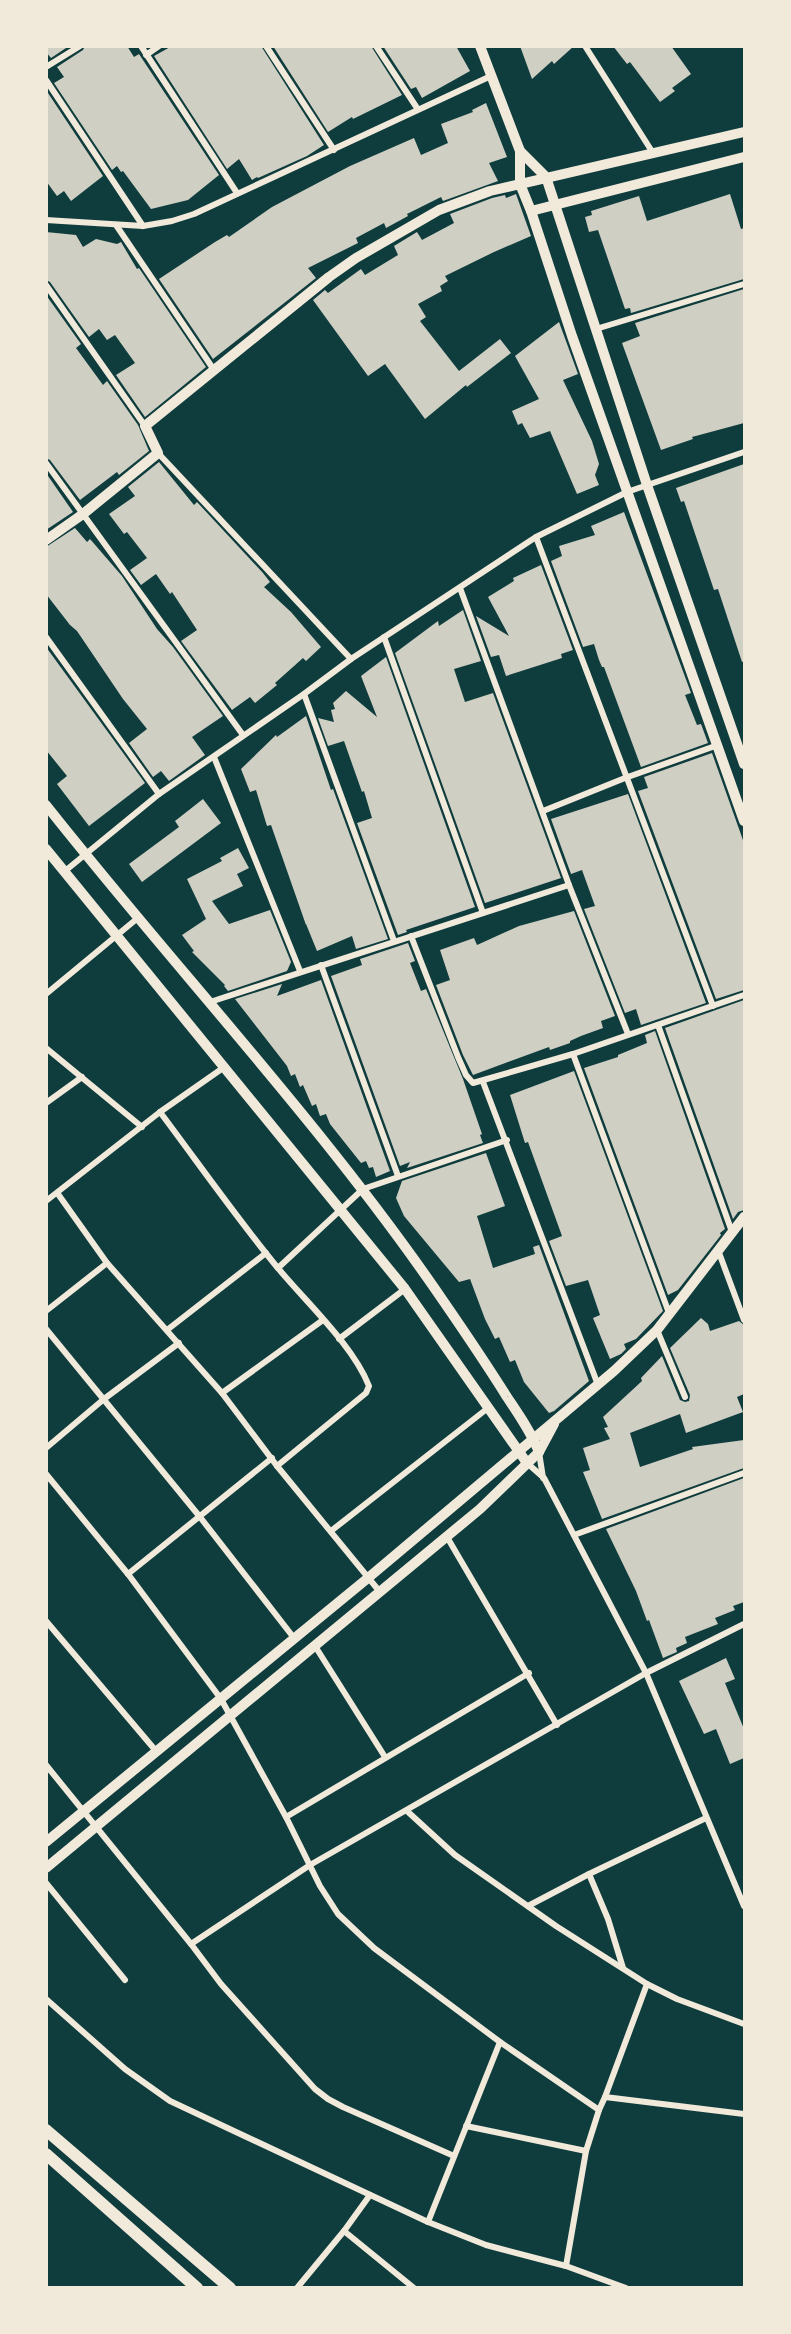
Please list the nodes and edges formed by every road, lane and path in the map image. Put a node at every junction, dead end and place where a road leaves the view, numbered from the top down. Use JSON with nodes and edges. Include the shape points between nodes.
{"nodes":[{"id":1,"x":80,"y":46,"type":"edge"},
{"id":2,"x":141,"y":46,"type":"edge"},
{"id":3,"x":159,"y":46,"type":"edge"},
{"id":4,"x":266,"y":46,"type":"edge"},
{"id":5,"x":376,"y":46,"type":"edge"},
{"id":6,"x":480,"y":46,"type":"edge"},
{"id":7,"x":585,"y":46,"type":"edge"},
{"id":8,"x":146,"y":56,"type":"junction"},
{"id":9,"x":46,"y":67,"type":"edge"},
{"id":10,"x":491,"y":75,"type":"junction"},
{"id":11,"x":46,"y":80,"type":"edge"},
{"id":12,"x":417,"y":108,"type":"junction"},
{"id":13,"x":744,"y":132,"type":"edge"},
{"id":14,"x":334,"y":150,"type":"junction"},
{"id":15,"x":520,"y":151,"type":"junction"},
{"id":16,"x":652,"y":153,"type":"junction"},
{"id":17,"x":744,"y":157,"type":"edge"},
{"id":18,"x":546,"y":177,"type":"junction"},
{"id":19,"x":520,"y":184,"type":"junction"},
{"id":20,"x":237,"y":193,"type":"junction"},
{"id":21,"x":555,"y":204,"type":"junction"},
{"id":22,"x":531,"y":210,"type":"junction"},
{"id":23,"x":46,"y":220,"type":"edge"},
{"id":24,"x":116,"y":225,"type":"junction"},
{"id":25,"x":143,"y":226,"type":"junction"},
{"id":26,"x":744,"y":284,"type":"edge"},
{"id":27,"x":46,"y":285,"type":"edge"},
{"id":28,"x":595,"y":329,"type":"junction"},
{"id":29,"x":215,"y":371,"type":"junction"},
{"id":30,"x":145,"y":426,"type":"junction"},
{"id":31,"x":744,"y":452,"type":"edge"},
{"id":32,"x":158,"y":453,"type":"junction"},
{"id":33,"x":46,"y":463,"type":"edge"},
{"id":34,"x":647,"y":485,"type":"junction"},
{"id":35,"x":627,"y":492,"type":"junction"},
{"id":36,"x":83,"y":514,"type":"junction"},
{"id":37,"x":536,"y":537,"type":"junction"},
{"id":38,"x":46,"y":540,"type":"edge"},
{"id":39,"x":460,"y":588,"type":"junction"},
{"id":40,"x":46,"y":637,"type":"edge"},
{"id":41,"x":384,"y":637,"type":"junction"},
{"id":42,"x":351,"y":659,"type":"junction"},
{"id":43,"x":304,"y":694,"type":"junction"},
{"id":44,"x":243,"y":735,"type":"junction"},
{"id":45,"x":718,"y":745,"type":"junction"},
{"id":46,"x":214,"y":757,"type":"junction"},
{"id":47,"x":744,"y":764,"type":"edge"},
{"id":48,"x":626,"y":778,"type":"junction"},
{"id":49,"x":159,"y":794,"type":"junction"},
{"id":50,"x":46,"y":805,"type":"edge"},
{"id":51,"x":543,"y":811,"type":"junction"},
{"id":52,"x":744,"y":821,"type":"edge"},
{"id":53,"x":46,"y":849,"type":"edge"},
{"id":54,"x":86,"y":855,"type":"junction"},
{"id":55,"x":65,"y":871,"type":"junction"},
{"id":56,"x":569,"y":885,"type":"junction"},
{"id":57,"x":483,"y":913,"type":"junction"},
{"id":58,"x":139,"y":917,"type":"junction"},
{"id":59,"x":411,"y":936,"type":"junction"},
{"id":60,"x":117,"y":937,"type":"junction"},
{"id":61,"x":394,"y":941,"type":"junction"},
{"id":62,"x":321,"y":965,"type":"junction"},
{"id":63,"x":300,"y":971,"type":"junction"},
{"id":64,"x":46,"y":994,"type":"edge"},
{"id":65,"x":744,"y":995,"type":"edge"},
{"id":66,"x":210,"y":1002,"type":"junction"},
{"id":67,"x":712,"y":1006,"type":"junction"},
{"id":68,"x":658,"y":1025,"type":"junction"},
{"id":69,"x":628,"y":1034,"type":"junction"},
{"id":70,"x":46,"y":1048,"type":"edge"},
{"id":71,"x":573,"y":1054,"type":"junction"},
{"id":72,"x":223,"y":1068,"type":"junction"},
{"id":73,"x":82,"y":1077,"type":"junction"},
{"id":74,"x":483,"y":1082,"type":"junction"},
{"id":75,"x":46,"y":1103,"type":"edge"},
{"id":76,"x":160,"y":1112,"type":"junction"},
{"id":77,"x":142,"y":1127,"type":"junction"},
{"id":78,"x":507,"y":1140,"type":"junction"},
{"id":79,"x":398,"y":1176,"type":"junction"},
{"id":80,"x":363,"y":1189,"type":"junction"},
{"id":81,"x":58,"y":1194,"type":"junction"},
{"id":82,"x":46,"y":1202,"type":"edge"},
{"id":83,"x":341,"y":1209,"type":"junction"},
{"id":84,"x":744,"y":1217,"type":"edge"},
{"id":85,"x":732,"y":1232,"type":"junction"},
{"id":86,"x":718,"y":1249,"type":"junction"},
{"id":87,"x":266,"y":1253,"type":"junction"},
{"id":88,"x":107,"y":1263,"type":"junction"},
{"id":89,"x":278,"y":1268,"type":"junction"},
{"id":90,"x":405,"y":1289,"type":"junction"},
{"id":91,"x":46,"y":1311,"type":"edge"},
{"id":92,"x":669,"y":1313,"type":"junction"},
{"id":93,"x":323,"y":1320,"type":"junction"},
{"id":94,"x":744,"y":1320,"type":"edge"},
{"id":95,"x":46,"y":1329,"type":"edge"},
{"id":96,"x":167,"y":1330,"type":"junction"},
{"id":97,"x":657,"y":1330,"type":"junction"},
{"id":98,"x":339,"y":1339,"type":"junction"},
{"id":99,"x":179,"y":1343,"type":"junction"},
{"id":100,"x":598,"y":1385,"type":"junction"},
{"id":101,"x":222,"y":1393,"type":"junction"},
{"id":102,"x":685,"y":1398,"type":"dead end"},
{"id":103,"x":104,"y":1399,"type":"junction"},
{"id":104,"x":488,"y":1408,"type":"junction"},
{"id":105,"x":556,"y":1421,"type":"junction"},
{"id":106,"x":533,"y":1438,"type":"junction"},
{"id":107,"x":46,"y":1448,"type":"edge"},
{"id":108,"x":518,"y":1450,"type":"junction"},
{"id":109,"x":539,"y":1452,"type":"junction"},
{"id":110,"x":272,"y":1458,"type":"junction"},
{"id":111,"x":527,"y":1462,"type":"junction"},
{"id":112,"x":277,"y":1466,"type":"junction"},
{"id":113,"x":744,"y":1473,"type":"edge"},
{"id":114,"x":46,"y":1474,"type":"edge"},
{"id":115,"x":543,"y":1478,"type":"junction"},
{"id":116,"x":200,"y":1517,"type":"junction"},
{"id":117,"x":331,"y":1531,"type":"junction"},
{"id":118,"x":574,"y":1535,"type":"junction"},
{"id":119,"x":447,"y":1537,"type":"junction"},
{"id":120,"x":128,"y":1574,"type":"junction"},
{"id":121,"x":368,"y":1578,"type":"junction"},
{"id":122,"x":380,"y":1592,"type":"junction"},
{"id":123,"x":46,"y":1621,"type":"edge"},
{"id":124,"x":744,"y":1624,"type":"edge"},
{"id":125,"x":294,"y":1638,"type":"junction"},
{"id":126,"x":315,"y":1646,"type":"junction"},
{"id":127,"x":528,"y":1673,"type":"junction"},
{"id":128,"x":646,"y":1673,"type":"junction"},
{"id":129,"x":221,"y":1699,"type":"junction"},
{"id":130,"x":231,"y":1717,"type":"junction"},
{"id":131,"x":557,"y":1725,"type":"junction"},
{"id":132,"x":156,"y":1751,"type":"junction"},
{"id":133,"x":385,"y":1757,"type":"junction"},
{"id":134,"x":46,"y":1765,"type":"edge"},
{"id":135,"x":84,"y":1811,"type":"junction"},
{"id":136,"x":407,"y":1811,"type":"junction"},
{"id":137,"x":286,"y":1817,"type":"junction"},
{"id":138,"x":706,"y":1818,"type":"junction"},
{"id":139,"x":97,"y":1825,"type":"junction"},
{"id":140,"x":46,"y":1842,"type":"edge"},
{"id":141,"x":310,"y":1865,"type":"junction"},
{"id":142,"x":46,"y":1868,"type":"edge"},
{"id":143,"x":588,"y":1874,"type":"junction"},
{"id":144,"x":46,"y":1883,"type":"edge"},
{"id":145,"x":528,"y":1906,"type":"junction"},
{"id":146,"x":744,"y":1906,"type":"edge"},
{"id":147,"x":191,"y":1944,"type":"junction"},
{"id":148,"x":623,"y":1968,"type":"junction"},
{"id":149,"x":125,"y":1980,"type":"dead end"},
{"id":150,"x":647,"y":1984,"type":"junction"},
{"id":151,"x":46,"y":1999,"type":"edge"},
{"id":152,"x":744,"y":2024,"type":"edge"},
{"id":153,"x":500,"y":2042,"type":"junction"},
{"id":154,"x":605,"y":2097,"type":"junction"},
{"id":155,"x":599,"y":2110,"type":"junction"},
{"id":156,"x":744,"y":2114,"type":"edge"},
{"id":157,"x":466,"y":2126,"type":"junction"},
{"id":158,"x":46,"y":2130,"type":"edge"},
{"id":159,"x":586,"y":2151,"type":"junction"},
{"id":160,"x":46,"y":2154,"type":"edge"},
{"id":161,"x":454,"y":2156,"type":"junction"},
{"id":162,"x":370,"y":2195,"type":"junction"},
{"id":163,"x":428,"y":2222,"type":"junction"},
{"id":164,"x":344,"y":2231,"type":"junction"},
{"id":165,"x":566,"y":2266,"type":"junction"},
{"id":166,"x":197,"y":2288,"type":"edge"},
{"id":167,"x":230,"y":2288,"type":"edge"},
{"id":168,"x":297,"y":2288,"type":"edge"},
{"id":169,"x":414,"y":2288,"type":"edge"},
{"id":170,"x":626,"y":2288,"type":"edge"}],
"edges":[{"from":1,"to":9,"type":"street"},
{"from":2,"to":8,"type":"street"},
{"from":3,"to":8,"type":"street"},
{"from":4,"to":14,"type":"street"},
{"from":5,"to":12,"type":"street"},
{"from":6,"to":10,"type":"street"},
{"from":7,"to":16,"type":"street"},
{"from":8,"to":20,"type":"street"},
{"from":10,"to":12,"type":"street"},
{"from":10,"to":15,"type":"street"},
{"from":11,"to":25,"type":"street"},
{"from":12,"to":14,"type":"street"},
{"from":13,"to":16,"type":"street"},
{"from":14,"to":20,"type":"street"},
{"from":15,"to":18,"type":"street"},
{"from":15,"to":19,"type":"street"},
{"from":16,"to":18,"type":"street"},
{"from":17,"to":21,"type":"street"},
{"from":18,"to":19,"type":"street"},
{"from":18,"to":21,"type":"street"},
{"from":19,"to":22,"type":"street"},
{"from":19,"to":29,"type":"street","via":[[439,210],[356,258]]},
{"from":20,"to":25,"type":"street","via":[[194,214]]},
{"from":21,"to":22,"type":"street"},
{"from":21,"to":28,"type":"street"},
{"from":22,"to":35,"type":"street"},
{"from":23,"to":24,"type":"street"},
{"from":24,"to":25,"type":"street"},
{"from":24,"to":29,"type":"street"},
{"from":26,"to":28,"type":"street"},
{"from":27,"to":30,"type":"street"},
{"from":28,"to":34,"type":"street"},
{"from":29,"to":30,"type":"street"},
{"from":30,"to":32,"type":"street"},
{"from":31,"to":34,"type":"street"},
{"from":32,"to":36,"type":"street"},
{"from":32,"to":42,"type":"street"},
{"from":33,"to":36,"type":"street"},
{"from":34,"to":35,"type":"street"},
{"from":34,"to":47,"type":"street"},
{"from":35,"to":37,"type":"street"},
{"from":35,"to":45,"type":"street"},
{"from":36,"to":38,"type":"street"},
{"from":36,"to":44,"type":"street"},
{"from":37,"to":39,"type":"street"},
{"from":37,"to":48,"type":"street"},
{"from":39,"to":41,"type":"street"},
{"from":39,"to":51,"type":"street"},
{"from":40,"to":49,"type":"street"},
{"from":41,"to":42,"type":"street"},
{"from":41,"to":57,"type":"street"},
{"from":42,"to":43,"type":"street"},
{"from":43,"to":44,"type":"street"},
{"from":43,"to":61,"type":"street"},
{"from":44,"to":46,"type":"street"},
{"from":45,"to":48,"type":"street"},
{"from":45,"to":52,"type":"street"},
{"from":46,"to":49,"type":"street"},
{"from":46,"to":63,"type":"street"},
{"from":48,"to":51,"type":"street"},
{"from":48,"to":67,"type":"street"},
{"from":49,"to":54,"type":"street"},
{"from":50,"to":54,"type":"street"},
{"from":51,"to":56,"type":"street"},
{"from":53,"to":55,"type":"street"},
{"from":54,"to":55,"type":"street"},
{"from":54,"to":58,"type":"street"},
{"from":55,"to":60,"type":"street"},
{"from":56,"to":57,"type":"street"},
{"from":56,"to":69,"type":"street"},
{"from":57,"to":59,"type":"street"},
{"from":58,"to":60,"type":"street"},
{"from":58,"to":66,"type":"street"},
{"from":59,"to":61,"type":"street"},
{"from":59,"to":74,"type":"street","via":[[466,1075],[472,1083]]},
{"from":60,"to":64,"type":"street"},
{"from":60,"to":72,"type":"street"},
{"from":61,"to":62,"type":"street"},
{"from":62,"to":63,"type":"street"},
{"from":62,"to":79,"type":"street"},
{"from":63,"to":66,"type":"street"},
{"from":65,"to":67,"type":"street"},
{"from":66,"to":80,"type":"street"},
{"from":67,"to":68,"type":"street"},
{"from":68,"to":69,"type":"street"},
{"from":68,"to":85,"type":"street"},
{"from":69,"to":71,"type":"street"},
{"from":70,"to":73,"type":"street"},
{"from":71,"to":74,"type":"street"},
{"from":71,"to":92,"type":"street"},
{"from":72,"to":76,"type":"street"},
{"from":72,"to":83,"type":"street"},
{"from":73,"to":75,"type":"street"},
{"from":73,"to":77,"type":"street"},
{"from":74,"to":78,"type":"street"},
{"from":76,"to":77,"type":"street"},
{"from":76,"to":87,"type":"street"},
{"from":77,"to":81,"type":"street"},
{"from":78,"to":79,"type":"street"},
{"from":78,"to":100,"type":"street"},
{"from":79,"to":80,"type":"street"},
{"from":80,"to":83,"type":"street"},
{"from":80,"to":106,"type":"street","via":[[487,1364]]},
{"from":81,"to":82,"type":"street"},
{"from":81,"to":88,"type":"street"},
{"from":83,"to":89,"type":"street"},
{"from":83,"to":90,"type":"street"},
{"from":84,"to":85,"type":"street"},
{"from":85,"to":86,"type":"street"},
{"from":86,"to":92,"type":"street"},
{"from":86,"to":94,"type":"street"},
{"from":87,"to":89,"type":"street"},
{"from":87,"to":96,"type":"street"},
{"from":88,"to":91,"type":"street"},
{"from":88,"to":96,"type":"street"},
{"from":89,"to":93,"type":"street"},
{"from":90,"to":98,"type":"street"},
{"from":90,"to":104,"type":"street"},
{"from":92,"to":97,"type":"street"},
{"from":93,"to":98,"type":"street"},
{"from":93,"to":101,"type":"street"},
{"from":95,"to":103,"type":"street"},
{"from":96,"to":99,"type":"street"},
{"from":97,"to":100,"type":"street"},
{"from":97,"to":102,"type":"street"},
{"from":98,"to":112,"type":"street","via":[[366,1378],[368,1390]]},
{"from":99,"to":101,"type":"street"},
{"from":99,"to":103,"type":"street"},
{"from":100,"to":105,"type":"street"},
{"from":101,"to":110,"type":"street"},
{"from":103,"to":107,"type":"street"},
{"from":103,"to":116,"type":"street"},
{"from":104,"to":108,"type":"street"},
{"from":104,"to":117,"type":"street"},
{"from":105,"to":106,"type":"street"},
{"from":105,"to":109,"type":"street"},
{"from":106,"to":108,"type":"street"},
{"from":106,"to":109,"type":"street"},
{"from":108,"to":111,"type":"street"},
{"from":108,"to":121,"type":"street"},
{"from":109,"to":111,"type":"street"},
{"from":109,"to":115,"type":"street"},
{"from":110,"to":112,"type":"street"},
{"from":110,"to":116,"type":"street"},
{"from":111,"to":115,"type":"street"},
{"from":111,"to":119,"type":"street"},
{"from":112,"to":117,"type":"street"},
{"from":113,"to":118,"type":"street"},
{"from":114,"to":120,"type":"street"},
{"from":115,"to":118,"type":"street"},
{"from":116,"to":120,"type":"street"},
{"from":116,"to":125,"type":"street"},
{"from":117,"to":121,"type":"street"},
{"from":118,"to":128,"type":"street"},
{"from":119,"to":122,"type":"street"},
{"from":119,"to":127,"type":"street"},
{"from":120,"to":129,"type":"street"},
{"from":121,"to":122,"type":"street"},
{"from":121,"to":125,"type":"street"},
{"from":122,"to":126,"type":"street"},
{"from":123,"to":132,"type":"street"},
{"from":124,"to":128,"type":"street"},
{"from":125,"to":129,"type":"street"},
{"from":126,"to":130,"type":"street"},
{"from":126,"to":133,"type":"street"},
{"from":127,"to":131,"type":"street"},
{"from":127,"to":133,"type":"street"},
{"from":128,"to":131,"type":"street"},
{"from":128,"to":138,"type":"street"},
{"from":129,"to":130,"type":"street"},
{"from":129,"to":132,"type":"street"},
{"from":130,"to":137,"type":"street"},
{"from":130,"to":139,"type":"street"},
{"from":131,"to":136,"type":"street"},
{"from":132,"to":135,"type":"street"},
{"from":133,"to":137,"type":"street"},
{"from":134,"to":135,"type":"street"},
{"from":135,"to":139,"type":"street"},
{"from":135,"to":140,"type":"street"},
{"from":136,"to":141,"type":"street"},
{"from":136,"to":145,"type":"street","via":[[455,1855]]},
{"from":137,"to":141,"type":"street"},
{"from":138,"to":143,"type":"street"},
{"from":138,"to":146,"type":"street"},
{"from":139,"to":142,"type":"street"},
{"from":139,"to":147,"type":"street"},
{"from":141,"to":147,"type":"street"},
{"from":141,"to":153,"type":"street","via":[[347,1924]]},
{"from":143,"to":145,"type":"street"},
{"from":143,"to":148,"type":"street","via":[[608,1919]]},
{"from":144,"to":149,"type":"street"},
{"from":145,"to":148,"type":"street"},
{"from":147,"to":161,"type":"street","via":[[245,2012],[328,2099]]},
{"from":148,"to":150,"type":"street"},
{"from":150,"to":152,"type":"street"},
{"from":150,"to":154,"type":"street"},
{"from":151,"to":162,"type":"street","via":[[155,2092]]},
{"from":153,"to":155,"type":"street"},
{"from":153,"to":157,"type":"street"},
{"from":154,"to":155,"type":"street"},
{"from":154,"to":156,"type":"street"},
{"from":155,"to":159,"type":"street"},
{"from":157,"to":159,"type":"street"},
{"from":157,"to":161,"type":"street"},
{"from":158,"to":167,"type":"main road"},
{"from":159,"to":165,"type":"street"},
{"from":160,"to":166,"type":"main road"},
{"from":161,"to":163,"type":"street"},
{"from":162,"to":163,"type":"street"},
{"from":162,"to":164,"type":"street"},
{"from":163,"to":165,"type":"street","via":[[486,2245]]},
{"from":164,"to":168,"type":"street"},
{"from":164,"to":169,"type":"street"},
{"from":165,"to":170,"type":"street"}]}
